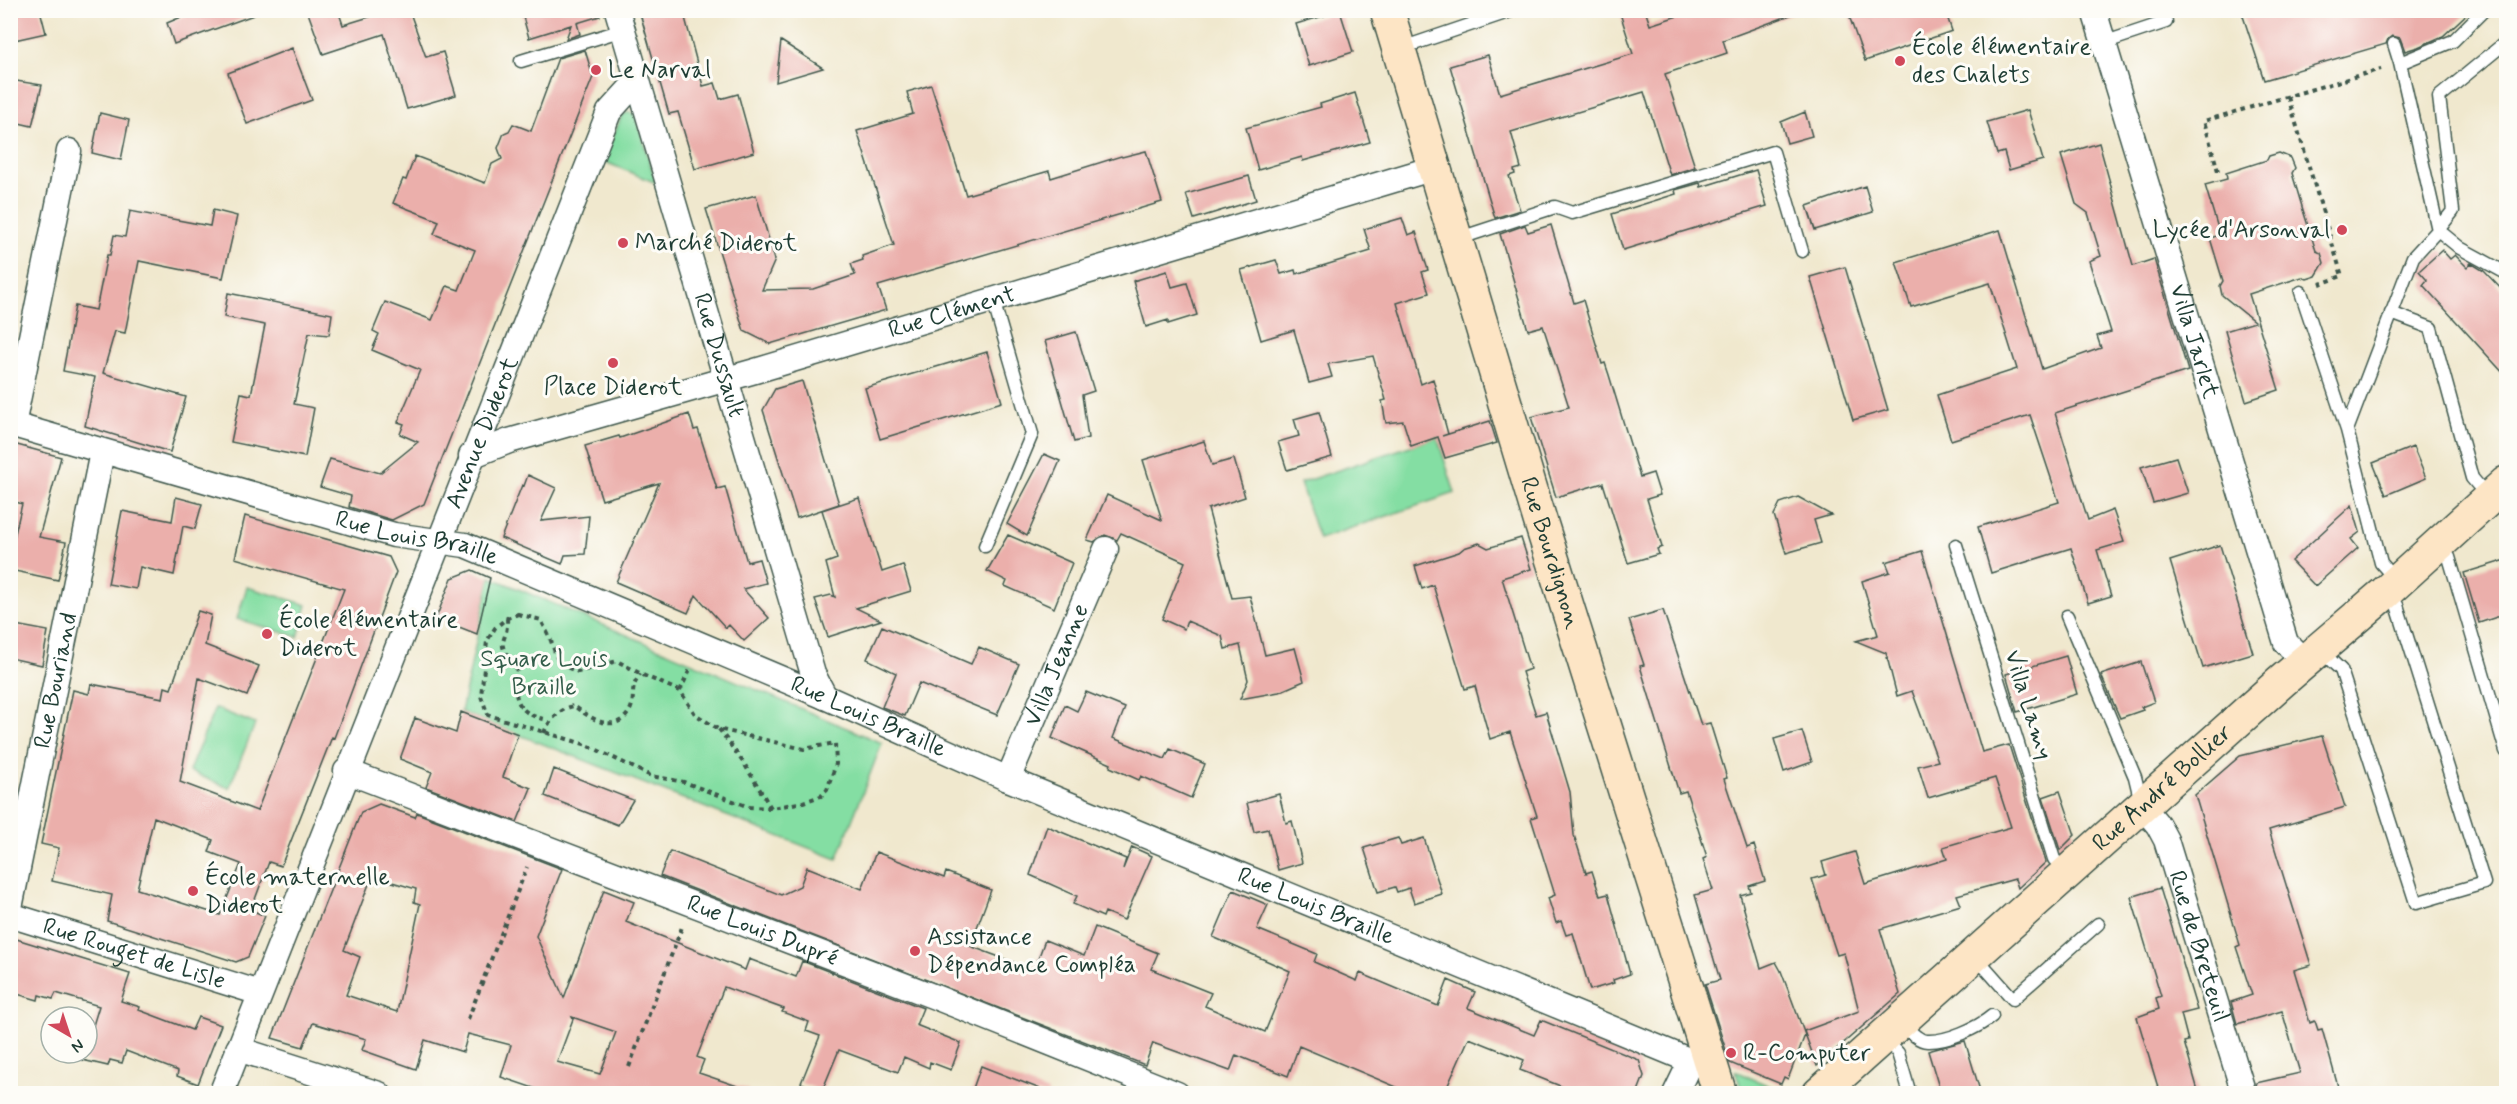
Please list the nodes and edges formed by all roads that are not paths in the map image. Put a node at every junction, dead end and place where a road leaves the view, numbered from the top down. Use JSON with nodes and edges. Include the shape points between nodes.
{"nodes":[{"id":1,"x":1387,"y":10,"type":"edge"},
{"id":2,"x":1514,"y":10,"type":"edge"},
{"id":3,"x":2484,"y":10,"type":"edge"},
{"id":4,"x":2094,"y":12,"type":"edge"},
{"id":5,"x":620,"y":20,"type":"edge"},
{"id":6,"x":2166,"y":22,"type":"dead end"},
{"id":7,"x":2506,"y":42,"type":"edge"},
{"id":8,"x":2103,"y":43,"type":"junction"},
{"id":9,"x":2394,"y":44,"type":"dead end"},
{"id":10,"x":1398,"y":49,"type":"junction"},
{"id":11,"x":521,"y":61,"type":"dead end"},
{"id":12,"x":2400,"y":63,"type":"junction"},
{"id":13,"x":637,"y":81,"type":"junction"},
{"id":14,"x":69,"y":151,"type":"dead end"},
{"id":15,"x":1434,"y":168,"type":"junction"},
{"id":16,"x":2438,"y":230,"type":"junction"},
{"id":17,"x":1455,"y":239,"type":"junction"},
{"id":18,"x":1802,"y":251,"type":"dead end"},
{"id":19,"x":2506,"y":273,"type":"edge"},
{"id":20,"x":2301,"y":292,"type":"road end"},
{"id":21,"x":993,"y":300,"type":"junction"},
{"id":22,"x":2391,"y":313,"type":"junction"},
{"id":23,"x":726,"y":379,"type":"junction"},
{"id":24,"x":12,"y":424,"type":"edge"},
{"id":25,"x":2347,"y":430,"type":"junction"},
{"id":26,"x":102,"y":452,"type":"junction"},
{"id":27,"x":471,"y":456,"type":"junction"},
{"id":28,"x":2498,"y":491,"type":"edge"},
{"id":29,"x":439,"y":542,"type":"junction"},
{"id":30,"x":1956,"y":545,"type":"dead end"},
{"id":31,"x":985,"y":546,"type":"dead end"},
{"id":32,"x":2438,"y":547,"type":"junction"},
{"id":33,"x":1106,"y":549,"type":"dead end"},
{"id":34,"x":2392,"y":587,"type":"junction"},
{"id":35,"x":2067,"y":616,"type":"dead end"},
{"id":36,"x":2312,"y":656,"type":"junction"},
{"id":37,"x":825,"y":697,"type":"junction"},
{"id":38,"x":2506,"y":751,"type":"edge"},
{"id":39,"x":346,"y":771,"type":"junction"},
{"id":40,"x":1008,"y":779,"type":"junction"},
{"id":41,"x":2142,"y":806,"type":"junction"},
{"id":42,"x":2066,"y":873,"type":"junction"},
{"id":43,"x":10,"y":908,"type":"edge"},
{"id":44,"x":10,"y":915,"type":"edge"},
{"id":45,"x":2098,"y":924,"type":"dead end"},
{"id":46,"x":1974,"y":955,"type":"junction"},
{"id":47,"x":260,"y":993,"type":"junction"},
{"id":48,"x":1992,"y":1016,"type":"dead end"},
{"id":49,"x":1892,"y":1029,"type":"junction"},
{"id":50,"x":238,"y":1049,"type":"junction"},
{"id":51,"x":1699,"y":1058,"type":"junction"},
{"id":52,"x":221,"y":1094,"type":"edge"},
{"id":53,"x":379,"y":1094,"type":"edge"},
{"id":54,"x":1177,"y":1094,"type":"edge"},
{"id":55,"x":1675,"y":1094,"type":"edge"},
{"id":56,"x":1720,"y":1094,"type":"edge"},
{"id":57,"x":1819,"y":1094,"type":"edge"},
{"id":58,"x":1910,"y":1094,"type":"edge"},
{"id":59,"x":2244,"y":1094,"type":"edge"}],
"edges":[{"from":1,"to":10,"type":"street","name":"Rue Bourdignon"},
{"from":2,"to":10,"type":"lane"},
{"from":3,"to":12,"type":"lane","via":[[2453,40]]},
{"from":4,"to":8,"type":"street","name":"Villa Jarlet"},
{"from":5,"to":11,"type":"lane"},
{"from":5,"to":13,"type":"street","name":"Rue Dussault"},
{"from":6,"to":8,"type":"lane"},
{"from":7,"to":16,"type":"lane","via":[[2439,97],[2453,211]]},
{"from":8,"to":36,"type":"street","name":"Villa Jarlet","via":[[2286,643]]},
{"from":9,"to":12,"type":"lane"},
{"from":10,"to":15,"type":"street","name":"Rue Bourdignon"},
{"from":12,"to":16,"type":"lane"},
{"from":13,"to":23,"type":"street","name":"Rue Dussault"},
{"from":13,"to":27,"type":"street","name":"Avenue Diderot","via":[[609,112]]},
{"from":14,"to":24,"type":"street"},
{"from":15,"to":17,"type":"street","name":"Rue Bourdignon"},
{"from":15,"to":21,"type":"street","name":"Rue Clément"},
{"from":16,"to":19,"type":"lane","via":[[2460,248]]},
{"from":16,"to":22,"type":"lane","via":[[2413,257]]},
{"from":17,"to":18,"type":"lane","via":[[1555,207],[1572,213],[1773,152]]},
{"from":17,"to":51,"type":"street","name":"Rue Bourdignon"},
{"from":20,"to":25,"type":"lane"},
{"from":21,"to":23,"type":"street","name":"Rue Clément"},
{"from":21,"to":31,"type":"lane","via":[[1032,434]]},
{"from":22,"to":25,"type":"lane"},
{"from":22,"to":28,"type":"lane","via":[[2431,328],[2472,478]]},
{"from":23,"to":27,"type":"street","name":"Rue Clément","via":[[509,441]]},
{"from":23,"to":37,"type":"street","name":"Rue Dussault","via":[[813,674]]},
{"from":24,"to":26,"type":"street","name":"Rue Louis Braille"},
{"from":25,"to":34,"type":"lane","via":[[2380,564]]},
{"from":26,"to":29,"type":"street","name":"Rue Louis Braille","via":[[394,535]]},
{"from":26,"to":43,"type":"street","name":"Rue Bouriand"},
{"from":27,"to":29,"type":"street","name":"Avenue Diderot"},
{"from":28,"to":32,"type":"street","name":"Rue André Bollier"},
{"from":29,"to":37,"type":"street","name":"Rue Louis Braille","via":[[465,545]]},
{"from":29,"to":39,"type":"street","name":"Avenue Diderot"},
{"from":30,"to":42,"type":"lane","name":"Villa Lamy","via":[[2054,859]]},
{"from":32,"to":34,"type":"street","name":"Rue André Bollier"},
{"from":32,"to":38,"type":"lane","via":[[2449,557]]},
{"from":33,"to":40,"type":"street","name":"Villa Jeanne"},
{"from":34,"to":36,"type":"street","name":"Rue André Bollier"},
{"from":34,"to":36,"type":"lane","via":[[2484,883],[2416,903],[2341,670]]},
{"from":35,"to":41,"type":"lane","via":[[2135,777]]},
{"from":36,"to":41,"type":"street","name":"Rue André Bollier"},
{"from":37,"to":40,"type":"street","name":"Rue Louis Braille"},
{"from":39,"to":47,"type":"street","name":"Avenue Diderot"},
{"from":39,"to":54,"type":"street","name":"Rue Louis Dupré"},
{"from":40,"to":51,"type":"street","name":"Rue Louis Braille"},
{"from":41,"to":42,"type":"street","name":"Rue André Bollier"},
{"from":41,"to":59,"type":"street","name":"Rue de Breteuil","via":[[2166,840]]},
{"from":42,"to":46,"type":"street","name":"Rue André Bollier"},
{"from":44,"to":47,"type":"street","name":"Rue Rouget de Lisle"},
{"from":45,"to":46,"type":"lane","via":[[2013,999]]},
{"from":46,"to":49,"type":"street","name":"Rue André Bollier"},
{"from":47,"to":50,"type":"street","name":"Avenue Diderot"},
{"from":48,"to":49,"type":"lane","via":[[1969,1032],[1926,1042]]},
{"from":49,"to":57,"type":"street","name":"Rue André Bollier"},
{"from":49,"to":58,"type":"lane"},
{"from":50,"to":52,"type":"street","name":"Avenue Diderot"},
{"from":50,"to":53,"type":"street"},
{"from":51,"to":55,"type":"street"},
{"from":51,"to":56,"type":"street","name":"Rue Bourdignon"}]}
